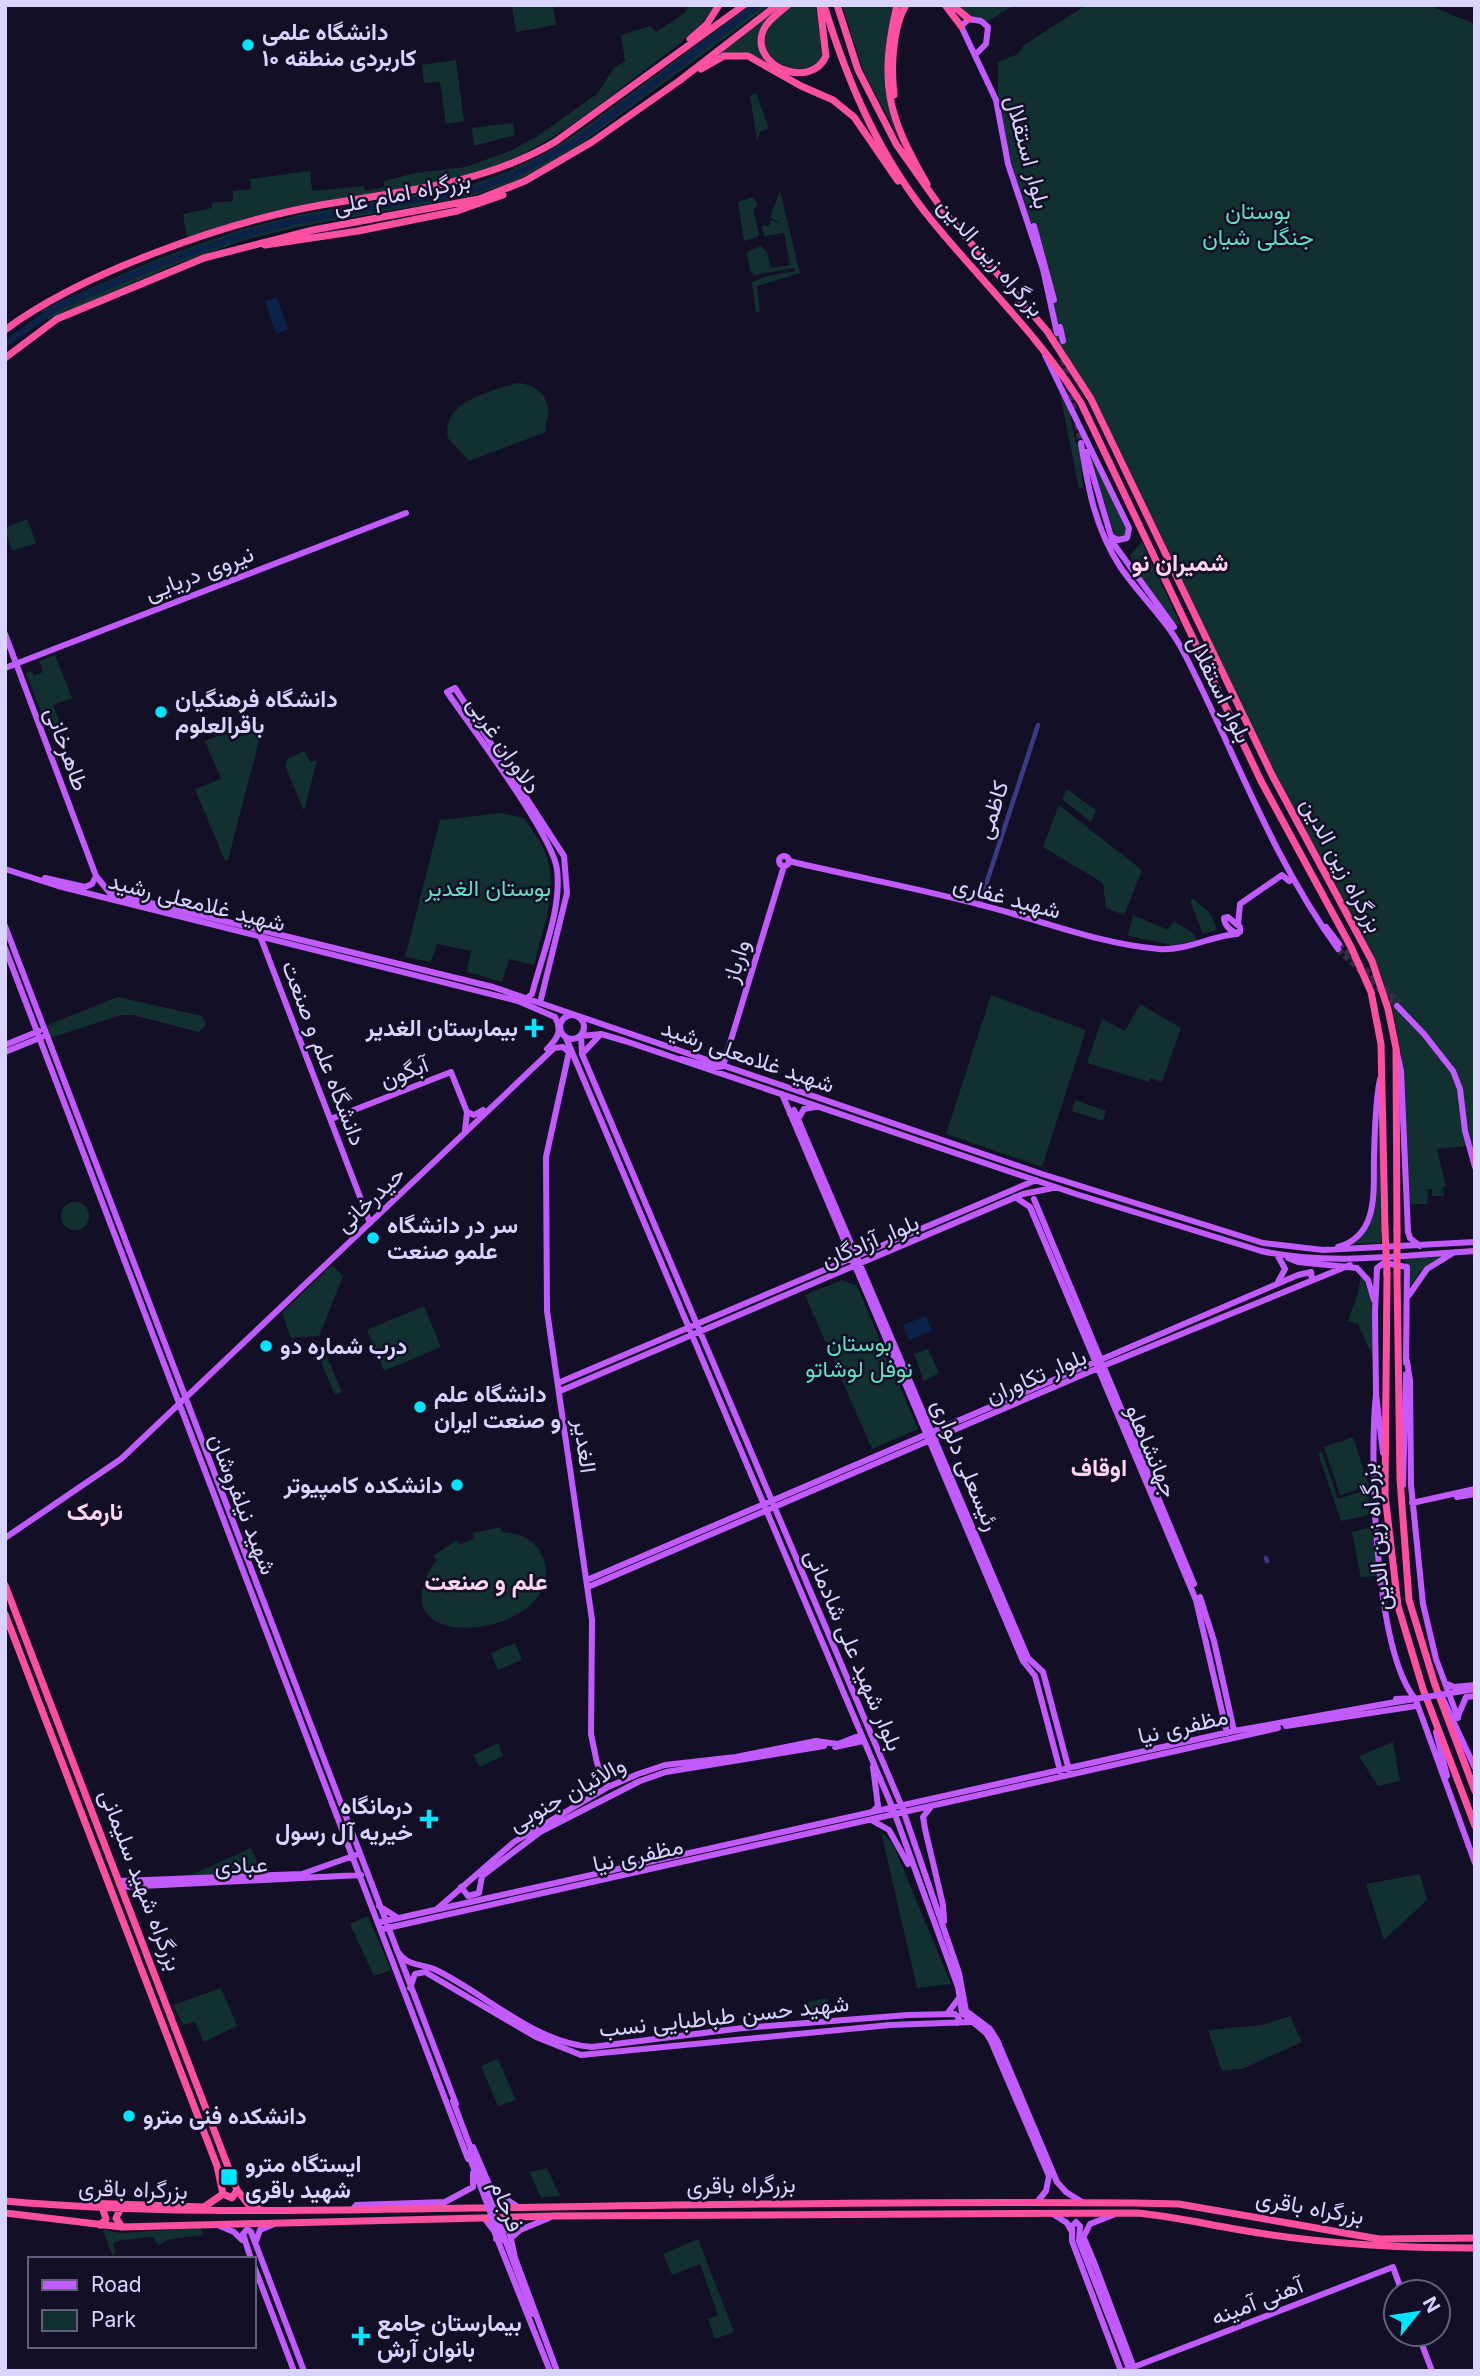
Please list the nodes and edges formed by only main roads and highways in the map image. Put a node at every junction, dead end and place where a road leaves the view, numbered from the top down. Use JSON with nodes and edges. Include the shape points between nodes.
{"nodes":[{"id":1,"x":719,"y":5,"type":"edge"},
{"id":2,"x":744,"y":5,"type":"edge"},
{"id":3,"x":777,"y":5,"type":"edge"},
{"id":4,"x":788,"y":5,"type":"edge"},
{"id":5,"x":822,"y":5,"type":"edge"},
{"id":6,"x":837,"y":5,"type":"edge"},
{"id":7,"x":897,"y":5,"type":"edge"},
{"id":8,"x":906,"y":5,"type":"edge"},
{"id":9,"x":945,"y":5,"type":"edge"},
{"id":10,"x":954,"y":8,"type":"edge"},
{"id":11,"x":965,"y":23,"type":"junction"},
{"id":12,"x":979,"y":52,"type":"junction"},
{"id":13,"x":654,"y":71,"type":"junction"},
{"id":14,"x":679,"y":81,"type":"junction"},
{"id":15,"x":897,"y":124,"type":"junction"},
{"id":16,"x":912,"y":193,"type":"junction"},
{"id":17,"x":940,"y":207,"type":"junction"},
{"id":18,"x":5,"y":330,"type":"edge"},
{"id":19,"x":1057,"y":333,"type":"tunnel mouth"},
{"id":20,"x":1063,"y":341,"type":"tunnel mouth"},
{"id":21,"x":1039,"y":344,"type":"junction"},
{"id":22,"x":5,"y":358,"type":"edge"},
{"id":23,"x":1082,"y":443,"type":"tunnel mouth"},
{"id":24,"x":1097,"y":510,"type":"junction"},
{"id":25,"x":406,"y":513,"type":"dead end"},
{"id":26,"x":1109,"y":532,"type":"junction"},
{"id":27,"x":1148,"y":595,"type":"junction"},
{"id":28,"x":5,"y":634,"type":"edge"},
{"id":29,"x":16,"y":664,"type":"junction"},
{"id":30,"x":5,"y":668,"type":"edge"},
{"id":31,"x":786,"y":864,"type":"joint"},
{"id":32,"x":5,"y":869,"type":"edge"},
{"id":33,"x":22,"y":874,"type":"junction"},
{"id":34,"x":96,"y":876,"type":"junction"},
{"id":35,"x":1311,"y":912,"type":"junction"},
{"id":36,"x":1224,"y":920,"type":"junction"},
{"id":37,"x":1238,"y":925,"type":"junction"},
{"id":38,"x":5,"y":926,"type":"edge"},
{"id":39,"x":1237,"y":934,"type":"junction"},
{"id":40,"x":1215,"y":935,"type":"junction"},
{"id":41,"x":260,"y":936,"type":"junction"},
{"id":42,"x":295,"y":941,"type":"junction"},
{"id":43,"x":5,"y":948,"type":"edge"},
{"id":44,"x":527,"y":998,"type":"junction"},
{"id":45,"x":540,"y":1003,"type":"junction"},
{"id":46,"x":576,"y":1016,"type":"junction"},
{"id":47,"x":33,"y":1022,"type":"junction"},
{"id":48,"x":560,"y":1027,"type":"junction"},
{"id":49,"x":42,"y":1034,"type":"junction"},
{"id":50,"x":601,"y":1034,"type":"junction"},
{"id":51,"x":581,"y":1036,"type":"junction"},
{"id":52,"x":566,"y":1038,"type":"junction"},
{"id":53,"x":28,"y":1039,"type":"junction"},
{"id":54,"x":5,"y":1045,"type":"edge"},
{"id":55,"x":43,"y":1048,"type":"junction"},
{"id":56,"x":1396,"y":1048,"type":"junction"},
{"id":57,"x":5,"y":1052,"type":"edge"},
{"id":58,"x":582,"y":1052,"type":"junction"},
{"id":59,"x":571,"y":1053,"type":"junction"},
{"id":60,"x":676,"y":1059,"type":"junction"},
{"id":61,"x":578,"y":1064,"type":"junction"},
{"id":62,"x":565,"y":1066,"type":"junction"},
{"id":63,"x":723,"y":1066,"type":"junction"},
{"id":64,"x":736,"y":1070,"type":"junction"},
{"id":65,"x":1382,"y":1070,"type":"junction"},
{"id":66,"x":733,"y":1078,"type":"junction"},
{"id":67,"x":783,"y":1090,"type":"junction"},
{"id":68,"x":821,"y":1107,"type":"junction"},
{"id":69,"x":467,"y":1112,"type":"junction"},
{"id":70,"x":790,"y":1114,"type":"junction"},
{"id":71,"x":341,"y":1115,"type":"junction"},
{"id":72,"x":331,"y":1119,"type":"junction"},
{"id":73,"x":798,"y":1119,"type":"junction"},
{"id":74,"x":334,"y":1128,"type":"junction"},
{"id":75,"x":464,"y":1134,"type":"junction"},
{"id":76,"x":1475,"y":1151,"type":"edge"},
{"id":77,"x":1475,"y":1167,"type":"edge"},
{"id":78,"x":1021,"y":1174,"type":"junction"},
{"id":79,"x":1040,"y":1177,"type":"junction"},
{"id":80,"x":1018,"y":1188,"type":"junction"},
{"id":81,"x":1055,"y":1188,"type":"junction"},
{"id":82,"x":1041,"y":1189,"type":"junction"},
{"id":83,"x":1016,"y":1197,"type":"junction"},
{"id":84,"x":1034,"y":1199,"type":"junction"},
{"id":85,"x":1026,"y":1202,"type":"junction"},
{"id":86,"x":106,"y":1205,"type":"junction"},
{"id":87,"x":370,"y":1223,"type":"junction"},
{"id":88,"x":1410,"y":1238,"type":"junction"},
{"id":89,"x":1475,"y":1242,"type":"edge"},
{"id":90,"x":1420,"y":1246,"type":"junction"},
{"id":91,"x":1406,"y":1247,"type":"junction"},
{"id":92,"x":1324,"y":1250,"type":"junction"},
{"id":93,"x":1475,"y":1251,"type":"edge"},
{"id":94,"x":1456,"y":1252,"type":"junction"},
{"id":95,"x":1280,"y":1255,"type":"junction"},
{"id":96,"x":1400,"y":1255,"type":"junction"},
{"id":97,"x":853,"y":1256,"type":"junction"},
{"id":98,"x":1350,"y":1265,"type":"junction"},
{"id":99,"x":857,"y":1266,"type":"junction"},
{"id":100,"x":1312,"y":1279,"type":"junction"},
{"id":101,"x":1277,"y":1284,"type":"junction"},
{"id":102,"x":1408,"y":1296,"type":"junction"},
{"id":103,"x":1375,"y":1312,"type":"junction"},
{"id":104,"x":696,"y":1324,"type":"junction"},
{"id":105,"x":688,"y":1327,"type":"junction"},
{"id":106,"x":700,"y":1332,"type":"junction"},
{"id":107,"x":692,"y":1336,"type":"junction"},
{"id":108,"x":1406,"y":1361,"type":"junction"},
{"id":109,"x":1100,"y":1364,"type":"junction"},
{"id":110,"x":558,"y":1382,"type":"junction"},
{"id":111,"x":560,"y":1391,"type":"junction"},
{"id":112,"x":1376,"y":1394,"type":"junction"},
{"id":113,"x":183,"y":1403,"type":"junction"},
{"id":114,"x":166,"y":1419,"type":"junction"},
{"id":115,"x":187,"y":1421,"type":"junction"},
{"id":116,"x":932,"y":1436,"type":"junction"},
{"id":117,"x":1385,"y":1462,"type":"junction"},
{"id":118,"x":1475,"y":1491,"type":"edge"},
{"id":119,"x":1401,"y":1492,"type":"junction"},
{"id":120,"x":1412,"y":1503,"type":"junction"},
{"id":121,"x":770,"y":1505,"type":"junction"},
{"id":122,"x":5,"y":1538,"type":"edge"},
{"id":123,"x":587,"y":1584,"type":"junction"},
{"id":124,"x":5,"y":1585,"type":"edge"},
{"id":125,"x":5,"y":1614,"type":"edge"},
{"id":126,"x":1025,"y":1660,"type":"junction"},
{"id":127,"x":1447,"y":1684,"type":"junction"},
{"id":128,"x":1435,"y":1685,"type":"junction"},
{"id":129,"x":1464,"y":1686,"type":"junction"},
{"id":130,"x":1475,"y":1690,"type":"edge"},
{"id":131,"x":1413,"y":1696,"type":"junction"},
{"id":132,"x":1466,"y":1697,"type":"junction"},
{"id":133,"x":1416,"y":1706,"type":"junction"},
{"id":134,"x":1430,"y":1707,"type":"junction"},
{"id":135,"x":1458,"y":1718,"type":"junction"},
{"id":136,"x":1282,"y":1725,"type":"junction"},
{"id":137,"x":1231,"y":1732,"type":"junction"},
{"id":138,"x":862,"y":1738,"type":"junction"},
{"id":139,"x":1475,"y":1760,"type":"edge"},
{"id":140,"x":872,"y":1761,"type":"junction"},
{"id":141,"x":1475,"y":1768,"type":"edge"},
{"id":142,"x":1069,"y":1773,"type":"junction"},
{"id":143,"x":1061,"y":1775,"type":"junction"},
{"id":144,"x":611,"y":1789,"type":"junction"},
{"id":145,"x":1475,"y":1791,"type":"edge"},
{"id":146,"x":1453,"y":1801,"type":"junction"},
{"id":147,"x":931,"y":1808,"type":"junction"},
{"id":148,"x":903,"y":1810,"type":"junction"},
{"id":149,"x":894,"y":1812,"type":"junction"},
{"id":150,"x":871,"y":1817,"type":"junction"},
{"id":151,"x":98,"y":1823,"type":"junction"},
{"id":152,"x":1475,"y":1826,"type":"edge"},
{"id":153,"x":87,"y":1828,"type":"junction"},
{"id":154,"x":911,"y":1839,"type":"junction"},
{"id":155,"x":903,"y":1840,"type":"junction"},
{"id":156,"x":106,"y":1843,"type":"junction"},
{"id":157,"x":514,"y":1845,"type":"junction"},
{"id":158,"x":94,"y":1846,"type":"junction"},
{"id":159,"x":356,"y":1855,"type":"junction"},
{"id":160,"x":674,"y":1861,"type":"junction"},
{"id":161,"x":1475,"y":1863,"type":"edge"},
{"id":162,"x":361,"y":1875,"type":"junction"},
{"id":163,"x":303,"y":1876,"type":"junction"},
{"id":164,"x":482,"y":1876,"type":"junction"},
{"id":165,"x":121,"y":1884,"type":"junction"},
{"id":166,"x":461,"y":1887,"type":"junction"},
{"id":167,"x":451,"y":1896,"type":"junction"},
{"id":168,"x":468,"y":1896,"type":"junction"},
{"id":169,"x":492,"y":1898,"type":"junction"},
{"id":170,"x":926,"y":1900,"type":"junction"},
{"id":171,"x":379,"y":1906,"type":"junction"},
{"id":172,"x":436,"y":1910,"type":"junction"},
{"id":173,"x":398,"y":1918,"type":"junction"},
{"id":174,"x":418,"y":1918,"type":"junction"},
{"id":175,"x":383,"y":1925,"type":"junction"},
{"id":176,"x":944,"y":1927,"type":"junction"},
{"id":177,"x":392,"y":1940,"type":"junction"},
{"id":178,"x":455,"y":1986,"type":"junction"},
{"id":179,"x":410,"y":1990,"type":"junction"},
{"id":180,"x":959,"y":1998,"type":"junction"},
{"id":181,"x":947,"y":2014,"type":"junction"},
{"id":182,"x":972,"y":2022,"type":"junction"},
{"id":183,"x":957,"y":2023,"type":"junction"},
{"id":184,"x":449,"y":2098,"type":"junction"},
{"id":185,"x":1053,"y":2183,"type":"junction"},
{"id":186,"x":487,"y":2184,"type":"junction"},
{"id":187,"x":473,"y":2187,"type":"junction"},
{"id":188,"x":237,"y":2190,"type":"junction"},
{"id":189,"x":223,"y":2194,"type":"junction"},
{"id":190,"x":5,"y":2201,"type":"edge"},
{"id":191,"x":1037,"y":2202,"type":"junction"},
{"id":192,"x":1083,"y":2203,"type":"junction"},
{"id":193,"x":735,"y":2204,"type":"junction"},
{"id":194,"x":718,"y":2205,"type":"junction"},
{"id":195,"x":62,"y":2206,"type":"junction"},
{"id":196,"x":102,"y":2207,"type":"junction"},
{"id":197,"x":518,"y":2207,"type":"junction"},
{"id":198,"x":121,"y":2208,"type":"junction"},
{"id":199,"x":383,"y":2209,"type":"junction"},
{"id":200,"x":352,"y":2210,"type":"junction"},
{"id":201,"x":364,"y":2210,"type":"junction"},
{"id":202,"x":270,"y":2212,"type":"junction"},
{"id":203,"x":1226,"y":2212,"type":"junction"},
{"id":204,"x":5,"y":2213,"type":"edge"},
{"id":205,"x":1051,"y":2213,"type":"junction"},
{"id":206,"x":1121,"y":2213,"type":"junction"},
{"id":207,"x":556,"y":2216,"type":"junction"},
{"id":208,"x":735,"y":2216,"type":"junction"},
{"id":209,"x":1246,"y":2216,"type":"junction"},
{"id":210,"x":718,"y":2217,"type":"junction"},
{"id":211,"x":485,"y":2219,"type":"junction"},
{"id":212,"x":382,"y":2222,"type":"junction"},
{"id":213,"x":364,"y":2223,"type":"junction"},
{"id":214,"x":213,"y":2224,"type":"junction"},
{"id":215,"x":274,"y":2224,"type":"junction"},
{"id":216,"x":100,"y":2225,"type":"junction"},
{"id":217,"x":122,"y":2227,"type":"junction"},
{"id":218,"x":1223,"y":2227,"type":"junction"},
{"id":219,"x":1242,"y":2231,"type":"junction"},
{"id":220,"x":1073,"y":2234,"type":"junction"},
{"id":221,"x":511,"y":2238,"type":"junction"},
{"id":222,"x":1475,"y":2238,"type":"edge"},
{"id":223,"x":496,"y":2239,"type":"junction"},
{"id":224,"x":1082,"y":2240,"type":"junction"},
{"id":225,"x":246,"y":2245,"type":"junction"},
{"id":226,"x":257,"y":2247,"type":"junction"},
{"id":227,"x":1475,"y":2248,"type":"edge"},
{"id":228,"x":250,"y":2257,"type":"edge"},
{"id":229,"x":256,"y":2271,"type":"edge"},
{"id":230,"x":1397,"y":2278,"type":"edge"},
{"id":231,"x":531,"y":2314,"type":"junction"},
{"id":232,"x":541,"y":2328,"type":"junction"},
{"id":233,"x":533,"y":2331,"type":"junction"},
{"id":234,"x":1423,"y":2348,"type":"edge"},
{"id":235,"x":1128,"y":2370,"type":"edge"},
{"id":236,"x":294,"y":2371,"type":"edge"},
{"id":237,"x":304,"y":2371,"type":"edge"},
{"id":238,"x":550,"y":2371,"type":"edge"},
{"id":239,"x":557,"y":2371,"type":"edge"},
{"id":240,"x":1432,"y":2371,"type":"edge"}],
"edges":[{"from":1,"to":13,"type":"highway","via":[[707,24]]},
{"from":2,"to":13,"type":"highway","name":"بزرگراه امام علی"},
{"from":3,"to":14,"type":"highway"},
{"from":4,"to":5,"type":"highway","via":[[763,31],[762,45],[778,65],[803,74],[818,68],[826,56]]},
{"from":5,"to":16,"type":"highway","name":"بزرگراه زین الدین","via":[[864,115]]},
{"from":6,"to":17,"type":"highway","name":"بزرگراه زین الدین","via":[[850,51],[876,109]]},
{"from":7,"to":15,"type":"highway","via":[[887,79]]},
{"from":8,"to":15,"type":"highway","via":[[893,62]]},
{"from":9,"to":11,"type":"highway"},
{"from":10,"to":11,"type":"highway"},
{"from":11,"to":12,"type":"main road","name":"بلوار استقلال"},
{"from":11,"to":12,"type":"main road","via":[[981,21],[988,27],[989,37]]},
{"from":12,"to":19,"type":"main road","name":"بلوار استقلال","via":[[996,100],[1011,174],[1043,269]]},
{"from":12,"to":20,"type":"main road","name":"بلوار استقلال","via":[[999,97],[1012,166],[1045,257]]},
{"from":13,"to":18,"type":"highway","name":"بزرگراه امام علی","via":[[555,142],[501,169],[466,181],[320,206],[230,229],[66,291]]},
{"from":14,"to":16,"type":"highway","via":[[729,55],[756,60],[833,100],[854,117],[899,183]]},
{"from":14,"to":22,"type":"highway","via":[[558,165],[493,200],[361,231],[220,254],[57,319]]},
{"from":15,"to":17,"type":"highway"},
{"from":16,"to":21,"type":"highway","name":"بزرگراه زین الدین"},
{"from":17,"to":56,"type":"highway","name":"بزرگراه زین الدین","via":[[1019,298],[1091,399],[1272,775],[1372,961]]},
{"from":21,"to":26,"type":"main road","via":[[1129,534],[1118,540]]},
{"from":21,"to":65,"type":"highway","name":"بزرگراه زین الدین","via":[[1081,403],[1261,781],[1363,973],[1377,1013]]},
{"from":23,"to":24,"type":"main road","name":"بلوار استقلال"},
{"from":24,"to":26,"type":"main road","name":"بلوار استقلال"},
{"from":24,"to":27,"type":"main road","name":"بلوار استقلال","via":[[1102,535],[1121,568]]},
{"from":25,"to":29,"type":"main road","name":"نیروی دریایی"},
{"from":26,"to":27,"type":"main road","name":"بلوار استقلال"},
{"from":27,"to":35,"type":"main road","name":"بلوار استقلال","via":[[1184,654]]},
{"from":27,"to":35,"type":"main road","name":"بلوار استقلال","via":[[1187,652],[1305,896],[1338,947]]},
{"from":28,"to":29,"type":"main road","name":"طاهرخانی"},
{"from":29,"to":30,"type":"main road","name":"نیروی دریایی"},
{"from":29,"to":34,"type":"main road","name":"طاهرخانی"},
{"from":31,"to":40,"type":"main road","name":"شهید غفاری","via":[[979,906],[1062,931],[1158,949],[1178,949]]},
{"from":31,"to":63,"type":"main road","name":"وارباز"},
{"from":32,"to":33,"type":"main road","name":"شهید غلامعلی رشید"},
{"from":33,"to":34,"type":"main road","name":"شهید غلامعلی رشید","via":[[85,887]]},
{"from":33,"to":41,"type":"main road","name":"شهید غلامعلی رشید"},
{"from":34,"to":42,"type":"main road","name":"شهید غلامعلی رشید","via":[[110,893]]},
{"from":35,"to":37,"type":"main road","via":[[1282,875],[1240,904]]},
{"from":36,"to":37,"type":"main road","via":[[1228,917]]},
{"from":36,"to":39,"type":"main road"},
{"from":36,"to":40,"type":"main road"},
{"from":37,"to":39,"type":"main road","via":[[1242,930]]},
{"from":38,"to":49,"type":"main road"},
{"from":39,"to":40,"type":"main road","name":"شهید غفاری"},
{"from":41,"to":42,"type":"main road","name":"شهید غلامعلی رشید"},
{"from":41,"to":72,"type":"main road","name":"دانشگاه علم و صنعت"},
{"from":42,"to":44,"type":"main road","name":"شهید غلامعلی رشید"},
{"from":42,"to":48,"type":"main road","name":"شهید غلامعلی رشید","via":[[492,993],[553,1014]]},
{"from":43,"to":47,"type":"main road"},
{"from":44,"to":45,"type":"main road","name":"شهید غلامعلی رشید"},
{"from":44,"to":45,"type":"main road","name":"دلاوران غربی","via":[[532,994],[554,906],[556,867],[535,823],[447,692],[455,688],[564,856],[567,892]]},
{"from":45,"to":46,"type":"main road","name":"شهید غلامعلی رشید"},
{"from":46,"to":48,"type":"main road","via":[[565,1018]]},
{"from":46,"to":51,"type":"main road","via":[[584,1025]]},
{"from":46,"to":63,"type":"main road","name":"شهید غلامعلی رشید"},
{"from":47,"to":49,"type":"main road"},
{"from":47,"to":53,"type":"main road"},
{"from":48,"to":52,"type":"main road"},
{"from":48,"to":69,"type":"main road","via":[[554,1042],[481,1113]]},
{"from":49,"to":53,"type":"main road"},
{"from":49,"to":55,"type":"main road"},
{"from":49,"to":86,"type":"main road"},
{"from":50,"to":51,"type":"main road","name":"شهید غلامعلی رشید"},
{"from":50,"to":58,"type":"main road"},
{"from":50,"to":60,"type":"main road","name":"شهید غلامعلی رشید"},
{"from":51,"to":52,"type":"main road"},
{"from":51,"to":58,"type":"main road"},
{"from":52,"to":59,"type":"main road"},
{"from":53,"to":54,"type":"main road"},
{"from":53,"to":55,"type":"main road"},
{"from":53,"to":57,"type":"main road"},
{"from":55,"to":86,"type":"main road"},
{"from":56,"to":88,"type":"main road"},
{"from":56,"to":119,"type":"highway","name":"بزرگراه زین الدین","bridge":true},
{"from":58,"to":59,"type":"main road"},
{"from":58,"to":104,"type":"main road"},
{"from":59,"to":61,"type":"main road"},
{"from":59,"to":62,"type":"main road","name":"الغدیر"},
{"from":59,"to":75,"type":"main road","name":"حیدرخانی","via":[[554,1048]]},
{"from":60,"to":63,"type":"main road"},
{"from":60,"to":66,"type":"main road","name":"شهید غلامعلی رشید"},
{"from":61,"to":62,"type":"main road"},
{"from":61,"to":105,"type":"main road"},
{"from":62,"to":110,"type":"main road","name":"الغدیر","via":[[546,1157],[547,1311]]},
{"from":63,"to":64,"type":"main road","name":"شهید غلامعلی رشید"},
{"from":64,"to":66,"type":"main road"},
{"from":64,"to":67,"type":"main road","name":"شهید غلامعلی رشید"},
{"from":65,"to":92,"type":"main road","via":[[1371,1216],[1353,1240]]},
{"from":65,"to":117,"type":"highway","name":"بزرگراه زین الدین","bridge":true},
{"from":66,"to":67,"type":"main road","name":"شهید غلامعلی رشید"},
{"from":67,"to":68,"type":"main road","name":"شهید غلامعلی رشید"},
{"from":67,"to":70,"type":"main road","name":"رئیسعلی دلواری"},
{"from":67,"to":79,"type":"main road","name":"شهید غلامعلی رشید"},
{"from":68,"to":73,"type":"main road","via":[[804,1109]]},
{"from":68,"to":78,"type":"main road","name":"شهید غلامعلی رشید"},
{"from":69,"to":71,"type":"main road","name":"آبگون","via":[[451,1072]]},
{"from":69,"to":75,"type":"main road"},
{"from":70,"to":73,"type":"main road","via":[[794,1110]]},
{"from":70,"to":97,"type":"main road","name":"رئیسعلی دلواری"},
{"from":71,"to":72,"type":"main road","name":"آبگون"},
{"from":71,"to":74,"type":"main road"},
{"from":72,"to":74,"type":"main road","name":"دانشگاه علم و صنعت"},
{"from":73,"to":97,"type":"main road","name":"رئیسعلی دلواری"},
{"from":74,"to":87,"type":"main road","name":"دانشگاه علم و صنعت"},
{"from":75,"to":87,"type":"main road","name":"حیدرخانی"},
{"from":76,"to":77,"type":"main road","via":[[1455,1068],[1399,1005],[1453,1071]]},
{"from":78,"to":79,"type":"main road","name":"شهید غلامعلی رشید"},
{"from":78,"to":80,"type":"main road"},
{"from":79,"to":80,"type":"main road","name":"بلوار آزادگان"},
{"from":79,"to":81,"type":"main road","name":"شهید غلامعلی رشید"},
{"from":79,"to":92,"type":"main road","name":"شهید غلامعلی رشید","via":[[1245,1238]]},
{"from":80,"to":97,"type":"main road","name":"بلوار آزادگان"},
{"from":81,"to":82,"type":"main road","name":"بلوار آزادگان"},
{"from":81,"to":95,"type":"main road","name":"شهید غلامعلی رشید"},
{"from":82,"to":83,"type":"main road","name":"بلوار آزادگان"},
{"from":82,"to":84,"type":"main road"},
{"from":83,"to":85,"type":"main road"},
{"from":83,"to":99,"type":"main road","name":"بلوار آزادگان"},
{"from":84,"to":85,"type":"main road"},
{"from":84,"to":109,"type":"main road","name":"جهانشاهلو"},
{"from":85,"to":109,"type":"main road","name":"جهانشاهلو"},
{"from":86,"to":113,"type":"main road"},
{"from":87,"to":113,"type":"main road","name":"حیدرخانی"},
{"from":88,"to":90,"type":"main road"},
{"from":88,"to":91,"type":"main road"},
{"from":89,"to":90,"type":"main road","name":"شهید غلامعلی رشید"},
{"from":90,"to":91,"type":"main road","name":"شهید غلامعلی رشید"},
{"from":91,"to":92,"type":"main road","name":"شهید غلامعلی رشید"},
{"from":91,"to":96,"type":"main road"},
{"from":93,"to":94,"type":"main road","name":"شهید غلامعلی رشید"},
{"from":94,"to":96,"type":"main road","name":"شهید غلامعلی رشید"},
{"from":94,"to":102,"type":"main road","via":[[1427,1269]]},
{"from":95,"to":96,"type":"main road","name":"شهید غلامعلی رشید"},
{"from":95,"to":98,"type":"main road","via":[[1298,1262]]},
{"from":95,"to":101,"type":"main road","via":[[1285,1269]]},
{"from":97,"to":99,"type":"main road","name":"رئیسعلی دلواری"},
{"from":97,"to":104,"type":"main road","name":"بلوار آزادگان"},
{"from":98,"to":100,"type":"main road"},
{"from":98,"to":103,"type":"main road","via":[[1368,1280]]},
{"from":99,"to":106,"type":"main road","name":"بلوار آزادگان"},
{"from":99,"to":116,"type":"main road","name":"رئیسعلی دلواری"},
{"from":100,"to":101,"type":"main road","name":"بلوار تکاوران","via":[[1309,1272]]},
{"from":100,"to":109,"type":"main road","name":"بلوار تکاوران"},
{"from":101,"to":109,"type":"main road","name":"بلوار تکاوران"},
{"from":102,"to":103,"type":"main road","via":[[1407,1267],[1380,1266]]},
{"from":102,"to":108,"type":"main road"},
{"from":103,"to":112,"type":"main road"},
{"from":104,"to":105,"type":"main road","name":"بلوار آزادگان"},
{"from":104,"to":106,"type":"main road","name":"بلوار شهید علی شادمانی"},
{"from":105,"to":107,"type":"main road","name":"بلوار شهید علی شادمانی"},
{"from":105,"to":110,"type":"main road"},
{"from":106,"to":107,"type":"main road","name":"بلوار آزادگان"},
{"from":106,"to":121,"type":"main road","name":"بلوار شهید علی شادمانی"},
{"from":107,"to":111,"type":"main road"},
{"from":107,"to":121,"type":"main road","name":"بلوار شهید علی شادمانی"},
{"from":108,"to":119,"type":"main road"},
{"from":108,"to":120,"type":"main road"},
{"from":109,"to":116,"type":"main road","name":"بلوار تکاوران"},
{"from":109,"to":137,"type":"main road","name":"جهانشاهلو","via":[[1198,1599]]},
{"from":110,"to":111,"type":"main road","name":"الغدیر"},
{"from":111,"to":123,"type":"main road","name":"الغدیر"},
{"from":112,"to":117,"type":"main road"},
{"from":112,"to":131,"type":"main road","via":[[1373,1516],[1399,1668]]},
{"from":113,"to":114,"type":"main road","name":"حیدرخانی"},
{"from":113,"to":115,"type":"main road","name":"شهید نیلفروشان"},
{"from":113,"to":159,"type":"main road","name":"شهید نیلفروشان"},
{"from":114,"to":115,"type":"main road"},
{"from":114,"to":122,"type":"main road","name":"حیدرخانی","via":[[110,1467]]},
{"from":115,"to":159,"type":"main road","name":"شهید نیلفروشان"},
{"from":116,"to":121,"type":"main road","name":"بلوار تکاوران"},
{"from":116,"to":126,"type":"main road","name":"رئیسعلی دلواری"},
{"from":117,"to":134,"type":"highway","name":"بزرگراه زین الدین","via":[[1398,1605]]},
{"from":118,"to":120,"type":"main road"},
{"from":119,"to":128,"type":"highway","name":"بزرگراه زین الدین","via":[[1409,1600]]},
{"from":120,"to":127,"type":"main road","via":[[1423,1604]]},
{"from":121,"to":123,"type":"main road","name":"بلوار تکاوران"},
{"from":121,"to":138,"type":"main road","name":"بلوار شهید علی شادمانی"},
{"from":121,"to":148,"type":"main road","name":"بلوار شهید علی شادمانی"},
{"from":123,"to":144,"type":"main road","name":"الغدیر","via":[[594,1650],[591,1734],[597,1763]]},
{"from":124,"to":151,"type":"highway","name":"بزرگراه شهید سلیمانی"},
{"from":125,"to":153,"type":"highway","name":"بزرگراه شهید سلیمانی"},
{"from":126,"to":142,"type":"main road","name":"رئیسعلی دلواری","via":[[1044,1672]]},
{"from":126,"to":143,"type":"main road","name":"رئیسعلی دلواری","via":[[1035,1676]]},
{"from":127,"to":129,"type":"main road"},
{"from":127,"to":135,"type":"main road"},
{"from":128,"to":141,"type":"main road"},
{"from":128,"to":145,"type":"highway","name":"بزرگراه زین الدین"},
{"from":129,"to":130,"type":"main road"},
{"from":129,"to":132,"type":"main road"},
{"from":130,"to":132,"type":"main road"},
{"from":130,"to":136,"type":"main road","name":"مظفری نیا","bridge":true},
{"from":131,"to":133,"type":"main road"},
{"from":131,"to":136,"type":"main road","via":[[1297,1717]]},
{"from":132,"to":135,"type":"main road"},
{"from":133,"to":136,"type":"main road"},
{"from":133,"to":146,"type":"main road"},
{"from":134,"to":146,"type":"main road"},
{"from":134,"to":152,"type":"highway","name":"بزرگراه زین الدین"},
{"from":135,"to":139,"type":"main road"},
{"from":136,"to":137,"type":"main road","name":"مظفری نیا"},
{"from":136,"to":142,"type":"main road","name":"مظفری نیا"},
{"from":137,"to":142,"type":"main road","name":"مظفری نیا"},
{"from":138,"to":140,"type":"main road","name":"بلوار شهید علی شادمانی"},
{"from":138,"to":144,"type":"main road","name":"والائیان جنوبی","via":[[645,1771]]},
{"from":140,"to":149,"type":"main road","name":"بلوار شهید علی شادمانی"},
{"from":140,"to":150,"type":"main road","via":[[878,1806]]},
{"from":142,"to":143,"type":"main road","name":"مظفری نیا"},
{"from":143,"to":147,"type":"main road","name":"مظفری نیا"},
{"from":143,"to":148,"type":"main road","name":"مظفری نیا"},
{"from":144,"to":157,"type":"main road","name":"والائیان جنوبی"},
{"from":146,"to":161,"type":"main road"},
{"from":147,"to":148,"type":"main road","name":"مظفری نیا"},
{"from":147,"to":176,"type":"main road","via":[[923,1817]]},
{"from":148,"to":149,"type":"main road","name":"مظفری نیا"},
{"from":148,"to":154,"type":"main road","name":"بلوار شهید علی شادمانی"},
{"from":149,"to":150,"type":"main road","name":"مظفری نیا"},
{"from":149,"to":155,"type":"main road","name":"بلوار شهید علی شادمانی"},
{"from":150,"to":160,"type":"main road","name":"مظفری نیا"},
{"from":150,"to":170,"type":"main road","via":[[897,1840]]},
{"from":151,"to":153,"type":"highway"},
{"from":151,"to":156,"type":"highway","name":"بزرگراه شهید سلیمانی"},
{"from":153,"to":158,"type":"highway","name":"بزرگراه شهید سلیمانی"},
{"from":154,"to":155,"type":"main road","via":[[905,1832]]},
{"from":154,"to":176,"type":"main road","name":"بلوار شهید علی شادمانی"},
{"from":155,"to":170,"type":"main road","name":"بلوار شهید علی شادمانی"},
{"from":156,"to":158,"type":"highway","via":[[98,1841]]},
{"from":156,"to":165,"type":"highway","name":"بزرگراه شهید سلیمانی"},
{"from":157,"to":164,"type":"main road","name":"والائیان جنوبی"},
{"from":157,"to":166,"type":"main road","name":"والائیان جنوبی"},
{"from":158,"to":189,"type":"highway","name":"بزرگراه شهید سلیمانی","via":[[217,2166]]},
{"from":159,"to":162,"type":"main road","name":"شهید نیلفروشان"},
{"from":159,"to":163,"type":"main road","name":"عبادی"},
{"from":159,"to":171,"type":"main road","name":"شهید نیلفروشان"},
{"from":160,"to":169,"type":"main road","name":"مظفری نیا"},
{"from":160,"to":174,"type":"main road","name":"مظفری نیا"},
{"from":162,"to":163,"type":"main road","name":"عبادی"},
{"from":162,"to":175,"type":"main road","name":"شهید نیلفروشان"},
{"from":163,"to":165,"type":"main road","name":"عبادی"},
{"from":164,"to":168,"type":"main road","name":"والائیان جنوبی","via":[[479,1894]]},
{"from":164,"to":169,"type":"main road"},
{"from":165,"to":188,"type":"highway","name":"بزرگراه شهید سلیمانی"},
{"from":166,"to":167,"type":"main road","name":"والائیان جنوبی"},
{"from":166,"to":168,"type":"main road"},
{"from":167,"to":168,"type":"main road"},
{"from":167,"to":172,"type":"main road","name":"والائیان جنوبی"},
{"from":169,"to":172,"type":"main road","name":"مظفری نیا"},
{"from":170,"to":180,"type":"main road"},
{"from":171,"to":173,"type":"main road"},
{"from":171,"to":175,"type":"main road","name":"شهید نیلفروشان"},
{"from":172,"to":174,"type":"main road","name":"مظفری نیا"},
{"from":173,"to":174,"type":"main road","name":"مظفری نیا"},
{"from":173,"to":175,"type":"main road","name":"مظفری نیا"},
{"from":174,"to":175,"type":"main road","name":"مظفری نیا"},
{"from":175,"to":177,"type":"main road","name":"شهید نیلفروشان"},
{"from":175,"to":184,"type":"main road","name":"شهید نیلفروشان"},
{"from":176,"to":185,"type":"main road","via":[[967,2013],[997,2040]]},
{"from":177,"to":178,"type":"main road","name":"شهید حسن طباطبایی نسب","via":[[409,1963],[434,1969]]},
{"from":177,"to":179,"type":"main road","name":"شهید نیلفروشان"},
{"from":178,"to":179,"type":"main road","name":"شهید حسن طباطبایی نسب","via":[[422,1972],[413,1976]]},
{"from":178,"to":181,"type":"main road","name":"شهید حسن طباطبایی نسب","via":[[558,2039],[592,2048],[743,2028]]},
{"from":178,"to":183,"type":"main road","name":"شهید حسن طباطبایی نسب","via":[[536,2037],[581,2054],[888,2025]]},
{"from":179,"to":184,"type":"main road","name":"شهید نیلفروشان"},
{"from":180,"to":181,"type":"main road"},
{"from":180,"to":182,"type":"main road","via":[[962,2013]]},
{"from":181,"to":183,"type":"main road","via":[[958,2016]]},
{"from":182,"to":183,"type":"main road","name":"شهید حسن طباطبایی نسب"},
{"from":182,"to":185,"type":"main road","via":[[986,2032]]},
{"from":184,"to":186,"type":"main road"},
{"from":184,"to":187,"type":"main road","via":[[475,2179]]},
{"from":184,"to":231,"type":"main road","name":"فرجام","bridge":true},
{"from":185,"to":191,"type":"main road"},
{"from":185,"to":192,"type":"main road"},
{"from":186,"to":187,"type":"main road","via":[[483,2195]]},
{"from":186,"to":197,"type":"main road"},
{"from":187,"to":200,"type":"main road","via":[[445,2202],[356,2205]]},
{"from":188,"to":189,"type":"highway","via":[[232,2198]]},
{"from":188,"to":202,"type":"highway","via":[[248,2204]]},
{"from":189,"to":195,"type":"highway","via":[[204,2207],[96,2202]]},
{"from":190,"to":195,"type":"highway","name":"بزرگراه باقری"},
{"from":191,"to":192,"type":"highway","name":"بزرگراه باقری"},
{"from":191,"to":193,"type":"highway","name":"بزرگراه باقری"},
{"from":192,"to":203,"type":"highway","name":"بزرگراه باقری","via":[[1179,2204]]},
{"from":193,"to":194,"type":"highway","name":"بزرگراه باقری"},
{"from":193,"to":208,"type":"highway"},
{"from":194,"to":197,"type":"highway","name":"بزرگراه باقری"},
{"from":194,"to":210,"type":"highway"},
{"from":195,"to":196,"type":"highway","name":"بزرگراه باقری"},
{"from":196,"to":198,"type":"highway","name":"بزرگراه باقری"},
{"from":196,"to":216,"type":"highway","via":[[106,2218]]},
{"from":197,"to":199,"type":"highway","name":"بزرگراه باقری"},
{"from":198,"to":202,"type":"highway","name":"بزرگراه باقری"},
{"from":198,"to":217,"type":"highway","via":[[116,2218]]},
{"from":199,"to":201,"type":"highway","name":"بزرگراه باقری"},
{"from":199,"to":212,"type":"highway","via":[[379,2215]]},
{"from":200,"to":201,"type":"highway","name":"بزرگراه باقری"},
{"from":200,"to":202,"type":"highway","name":"بزرگراه باقری"},
{"from":201,"to":213,"type":"highway"},
{"from":203,"to":209,"type":"highway","name":"بزرگراه باقری"},
{"from":203,"to":218,"type":"highway","via":[[1229,2219]]},
{"from":204,"to":216,"type":"highway","name":"بزرگراه باقری"},
{"from":205,"to":206,"type":"highway","name":"بزرگراه باقری"},
{"from":205,"to":208,"type":"highway","name":"بزرگراه باقری"},
{"from":205,"to":220,"type":"main road","via":[[1067,2223]]},
{"from":206,"to":218,"type":"highway","name":"بزرگراه باقری","via":[[1179,2217]]},
{"from":206,"to":224,"type":"main road","via":[[1094,2221]]},
{"from":207,"to":210,"type":"highway","name":"بزرگراه باقری"},
{"from":207,"to":211,"type":"highway","name":"بزرگراه باقری"},
{"from":207,"to":221,"type":"main road"},
{"from":208,"to":210,"type":"highway","name":"بزرگراه باقری"},
{"from":209,"to":219,"type":"highway"},
{"from":209,"to":222,"type":"highway","name":"بزرگراه باقری","via":[[1379,2239]]},
{"from":211,"to":212,"type":"highway","name":"بزرگراه باقری"},
{"from":211,"to":223,"type":"main road"},
{"from":212,"to":213,"type":"highway","name":"بزرگراه باقری"},
{"from":213,"to":215,"type":"highway","name":"بزرگراه باقری"},
{"from":214,"to":215,"type":"highway","name":"بزرگراه باقری"},
{"from":214,"to":217,"type":"highway","name":"بزرگراه باقری"},
{"from":214,"to":225,"type":"main road","via":[[234,2232]]},
{"from":215,"to":226,"type":"main road","via":[[257,2233]]},
{"from":216,"to":217,"type":"highway","name":"بزرگراه باقری"},
{"from":218,"to":219,"type":"highway","name":"بزرگراه باقری"},
{"from":219,"to":227,"type":"highway","name":"بزرگراه باقری","via":[[1377,2248]]},
{"from":220,"to":224,"type":"main road","via":[[1076,2222]]},
{"from":220,"to":235,"type":"main road"},
{"from":221,"to":223,"type":"main road","via":[[509,2230],[502,2228],[496,2231]]},
{"from":221,"to":232,"type":"main road"},
{"from":223,"to":233,"type":"main road"},
{"from":224,"to":235,"type":"main road"},
{"from":225,"to":226,"type":"main road","via":[[243,2234],[247,2230]]},
{"from":225,"to":228,"type":"main road"},
{"from":226,"to":237,"type":"main road"},
{"from":229,"to":236,"type":"main road"},
{"from":230,"to":235,"type":"main road","name":"آهنی آمینه","via":[[1393,2267]]},
{"from":231,"to":232,"type":"main road","name":"فرجام"},
{"from":231,"to":233,"type":"main road","name":"فرجام"},
{"from":232,"to":239,"type":"main road"},
{"from":233,"to":238,"type":"main road"},
{"from":234,"to":240,"type":"main road"}]}
